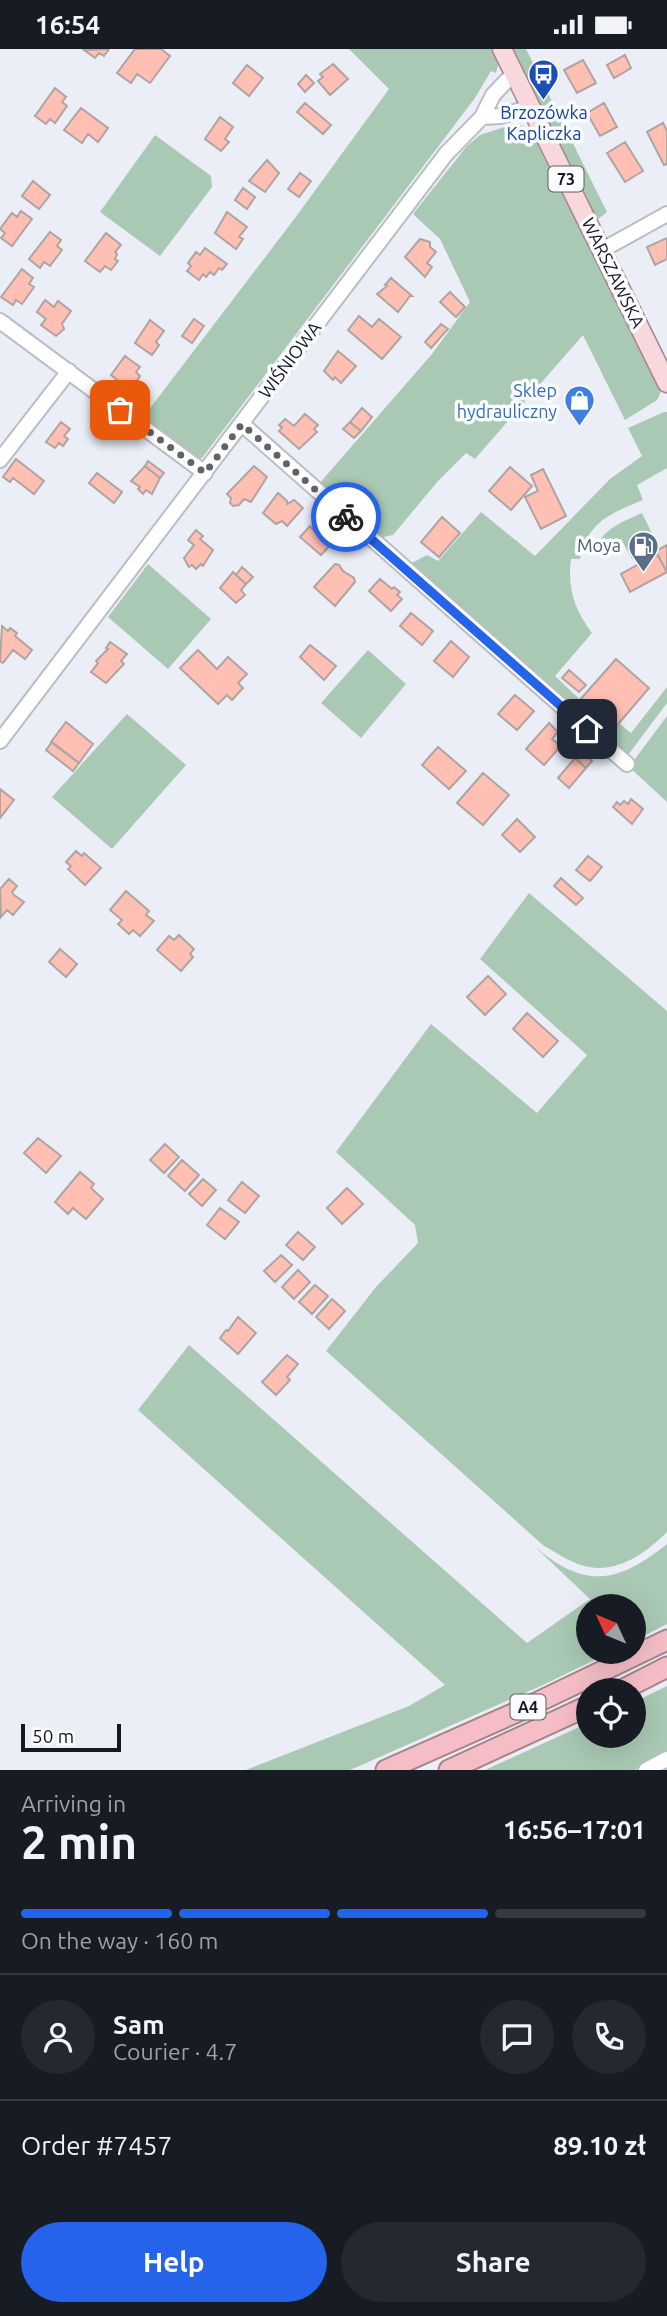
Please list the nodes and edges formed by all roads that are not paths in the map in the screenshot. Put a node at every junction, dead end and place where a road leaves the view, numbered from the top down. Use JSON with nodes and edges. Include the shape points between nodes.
{"nodes":[{"id":1,"x":502,"y":49,"type":"edge"},
{"id":2,"x":514,"y":73,"type":"junction"},
{"id":3,"x":531,"y":107,"type":"junction"},
{"id":4,"x":482,"y":117,"type":"junction"},
{"id":5,"x":667,"y":214,"type":"edge"},
{"id":6,"x":602,"y":250,"type":"junction"},
{"id":7,"x":0,"y":321,"type":"edge"},
{"id":8,"x":69,"y":371,"type":"junction"},
{"id":9,"x":667,"y":383,"type":"edge"},
{"id":10,"x":242,"y":424,"type":"junction"},
{"id":11,"x":0,"y":460,"type":"edge"},
{"id":12,"x":205,"y":473,"type":"junction"},
{"id":13,"x":0,"y":741,"type":"edge"},
{"id":14,"x":627,"y":764,"type":"dead end"},
{"id":15,"x":667,"y":1640,"type":"edge"},
{"id":16,"x":667,"y":1667,"type":"edge"},
{"id":17,"x":646,"y":1678,"type":"edge"},
{"id":18,"x":576,"y":1712,"type":"edge"},
{"id":19,"x":667,"y":1759,"type":"edge"},
{"id":20,"x":386,"y":1770,"type":"edge"},
{"id":21,"x":449,"y":1770,"type":"edge"},
{"id":22,"x":646,"y":1770,"type":"edge"}],
"edges":[{"from":1,"to":2,"type":"main road","name":"WARSZAWSKA","number":"73"},
{"from":2,"to":3,"type":"main road","name":"WARSZAWSKA","number":"73"},
{"from":2,"to":4,"type":"street","name":"WIŚNIOWA","via":[[493,95]]},
{"from":3,"to":4,"type":"street"},
{"from":3,"to":6,"type":"main road","name":"WARSZAWSKA","number":"73"},
{"from":4,"to":10,"type":"street","name":"WIŚNIOWA","via":[[446,153]]},
{"from":5,"to":6,"type":"street"},
{"from":6,"to":9,"type":"main road","name":"WARSZAWSKA","number":"73"},
{"from":7,"to":8,"type":"street"},
{"from":8,"to":11,"type":"street"},
{"from":8,"to":12,"type":"street"},
{"from":10,"to":12,"type":"street","name":"WIŚNIOWA"},
{"from":10,"to":14,"type":"street"},
{"from":12,"to":13,"type":"street","name":"WIŚNIOWA"},
{"from":15,"to":20,"type":"highway","number":"A4"},
{"from":16,"to":17,"type":"highway"},
{"from":18,"to":21,"type":"highway","number":"A4"},
{"from":19,"to":22,"type":"street"}]}
